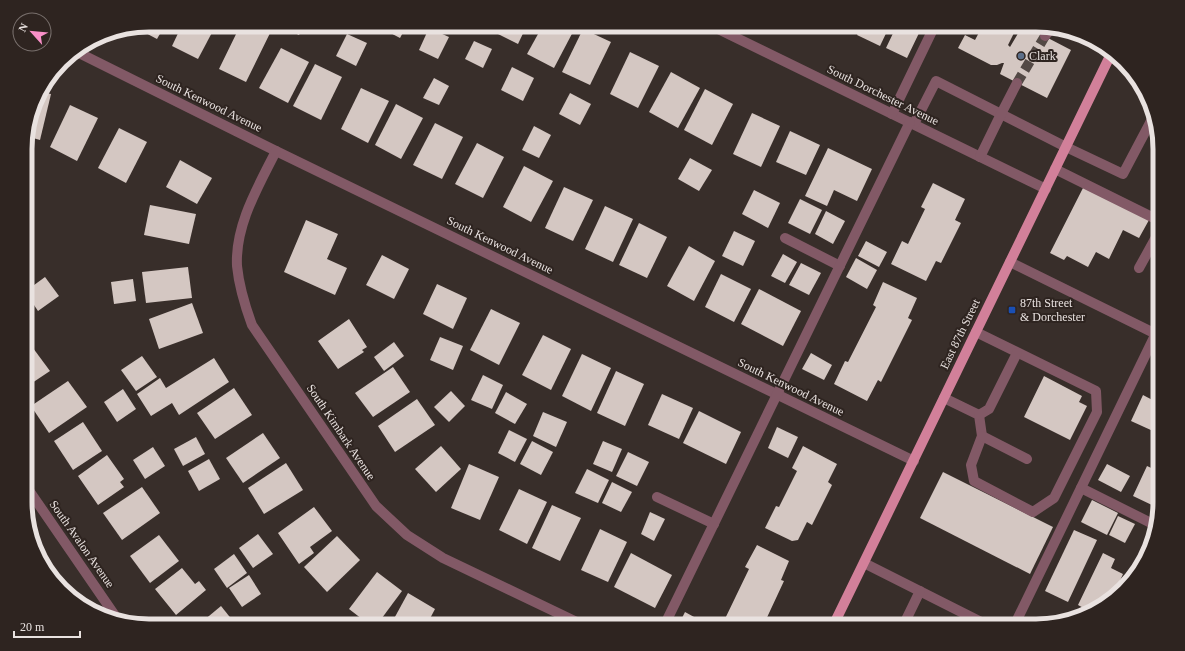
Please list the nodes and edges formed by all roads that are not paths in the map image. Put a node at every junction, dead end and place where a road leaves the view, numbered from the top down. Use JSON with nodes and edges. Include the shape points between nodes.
{"nodes":[{"id":1,"x":724,"y":32,"type":"edge"},
{"id":2,"x":932,"y":32,"type":"edge"},
{"id":3,"x":81,"y":54,"type":"edge"},
{"id":4,"x":1109,"y":58,"type":"edge"},
{"id":5,"x":1017,"y":83,"type":"tunnel mouth"},
{"id":6,"x":892,"y":114,"type":"junction"},
{"id":7,"x":1001,"y":114,"type":"junction"},
{"id":8,"x":912,"y":123,"type":"junction"},
{"id":9,"x":1150,"y":123,"type":"edge"},
{"id":10,"x":1066,"y":147,"type":"junction"},
{"id":11,"x":276,"y":151,"type":"junction"},
{"id":12,"x":980,"y":157,"type":"junction"},
{"id":13,"x":1055,"y":169,"type":"junction"},
{"id":14,"x":1046,"y":189,"type":"junction"},
{"id":15,"x":1153,"y":218,"type":"edge"},
{"id":16,"x":785,"y":238,"type":"dead end"},
{"id":17,"x":1153,"y":243,"type":"edge"},
{"id":18,"x":1010,"y":262,"type":"junction"},
{"id":19,"x":840,"y":266,"type":"junction"},
{"id":20,"x":1139,"y":268,"type":"dead end"},
{"id":21,"x":1153,"y":330,"type":"edge"},
{"id":22,"x":976,"y":332,"type":"junction"},
{"id":23,"x":1153,"y":342,"type":"edge"},
{"id":24,"x":1018,"y":353,"type":"junction"},
{"id":25,"x":777,"y":395,"type":"junction"},
{"id":26,"x":944,"y":398,"type":"junction"},
{"id":27,"x":979,"y":415,"type":"junction"},
{"id":28,"x":982,"y":436,"type":"junction"},
{"id":29,"x":1027,"y":459,"type":"dead end"},
{"id":30,"x":914,"y":461,"type":"junction"},
{"id":31,"x":1081,"y":488,"type":"junction"},
{"id":32,"x":32,"y":495,"type":"edge"},
{"id":33,"x":657,"y":497,"type":"dead end"},
{"id":34,"x":1151,"y":523,"type":"edge"},
{"id":35,"x":714,"y":524,"type":"junction"},
{"id":36,"x":864,"y":563,"type":"junction"},
{"id":37,"x":920,"y":591,"type":"junction"},
{"id":38,"x":114,"y":613,"type":"edge"},
{"id":39,"x":570,"y":619,"type":"edge"},
{"id":40,"x":667,"y":619,"type":"edge"},
{"id":41,"x":836,"y":619,"type":"edge"},
{"id":42,"x":906,"y":619,"type":"edge"},
{"id":43,"x":975,"y":619,"type":"edge"},
{"id":44,"x":1017,"y":619,"type":"edge"}],
"edges":[{"from":1,"to":6,"type":"street","name":"South Dorchester Avenue"},
{"from":2,"to":6,"type":"street"},
{"from":3,"to":11,"type":"street","name":"South Kenwood Avenue"},
{"from":4,"to":10,"type":"main road","name":"East 87th Street"},
{"from":5,"to":7,"type":"street"},
{"from":6,"to":8,"type":"street","name":"South Dorchester Avenue"},
{"from":7,"to":8,"type":"street","via":[[936,80]]},
{"from":7,"to":10,"type":"street"},
{"from":7,"to":12,"type":"street"},
{"from":8,"to":12,"type":"street","name":"South Dorchester Avenue"},
{"from":8,"to":19,"type":"street"},
{"from":9,"to":10,"type":"street","via":[[1123,174]]},
{"from":10,"to":13,"type":"main road","name":"East 87th Street"},
{"from":11,"to":25,"type":"street","name":"South Kenwood Avenue"},
{"from":11,"to":39,"type":"street","name":"South Kimbark Avenue","via":[[247,211],[239,237],[237,265],[242,295],[252,325],[376,506],[407,535],[443,558]]},
{"from":12,"to":14,"type":"street","name":"South Dorchester Avenue"},
{"from":13,"to":14,"type":"main road","name":"East 87th Street"},
{"from":13,"to":15,"type":"street"},
{"from":14,"to":18,"type":"main road","name":"East 87th Street"},
{"from":16,"to":19,"type":"street"},
{"from":17,"to":20,"type":"street"},
{"from":18,"to":21,"type":"street"},
{"from":18,"to":22,"type":"main road","name":"East 87th Street"},
{"from":19,"to":25,"type":"street"},
{"from":22,"to":24,"type":"street"},
{"from":22,"to":26,"type":"main road","name":"East 87th Street"},
{"from":23,"to":31,"type":"street"},
{"from":24,"to":27,"type":"street","via":[[989,409]]},
{"from":24,"to":28,"type":"street","via":[[1096,391],[1097,412],[1054,498],[1033,512],[974,481],[971,465]]},
{"from":25,"to":30,"type":"street","name":"South Kenwood Avenue"},
{"from":25,"to":35,"type":"street"},
{"from":26,"to":27,"type":"street"},
{"from":26,"to":30,"type":"main road","name":"East 87th Street"},
{"from":27,"to":28,"type":"street"},
{"from":28,"to":29,"type":"street"},
{"from":30,"to":36,"type":"main road","name":"East 87th Street"},
{"from":31,"to":34,"type":"street"},
{"from":31,"to":44,"type":"street"},
{"from":32,"to":38,"type":"street","name":"South Avalon Avenue"},
{"from":33,"to":35,"type":"street"},
{"from":35,"to":40,"type":"street"},
{"from":36,"to":37,"type":"street"},
{"from":36,"to":41,"type":"main road","name":"East 87th Street"},
{"from":37,"to":42,"type":"street"},
{"from":37,"to":43,"type":"street"}]}
